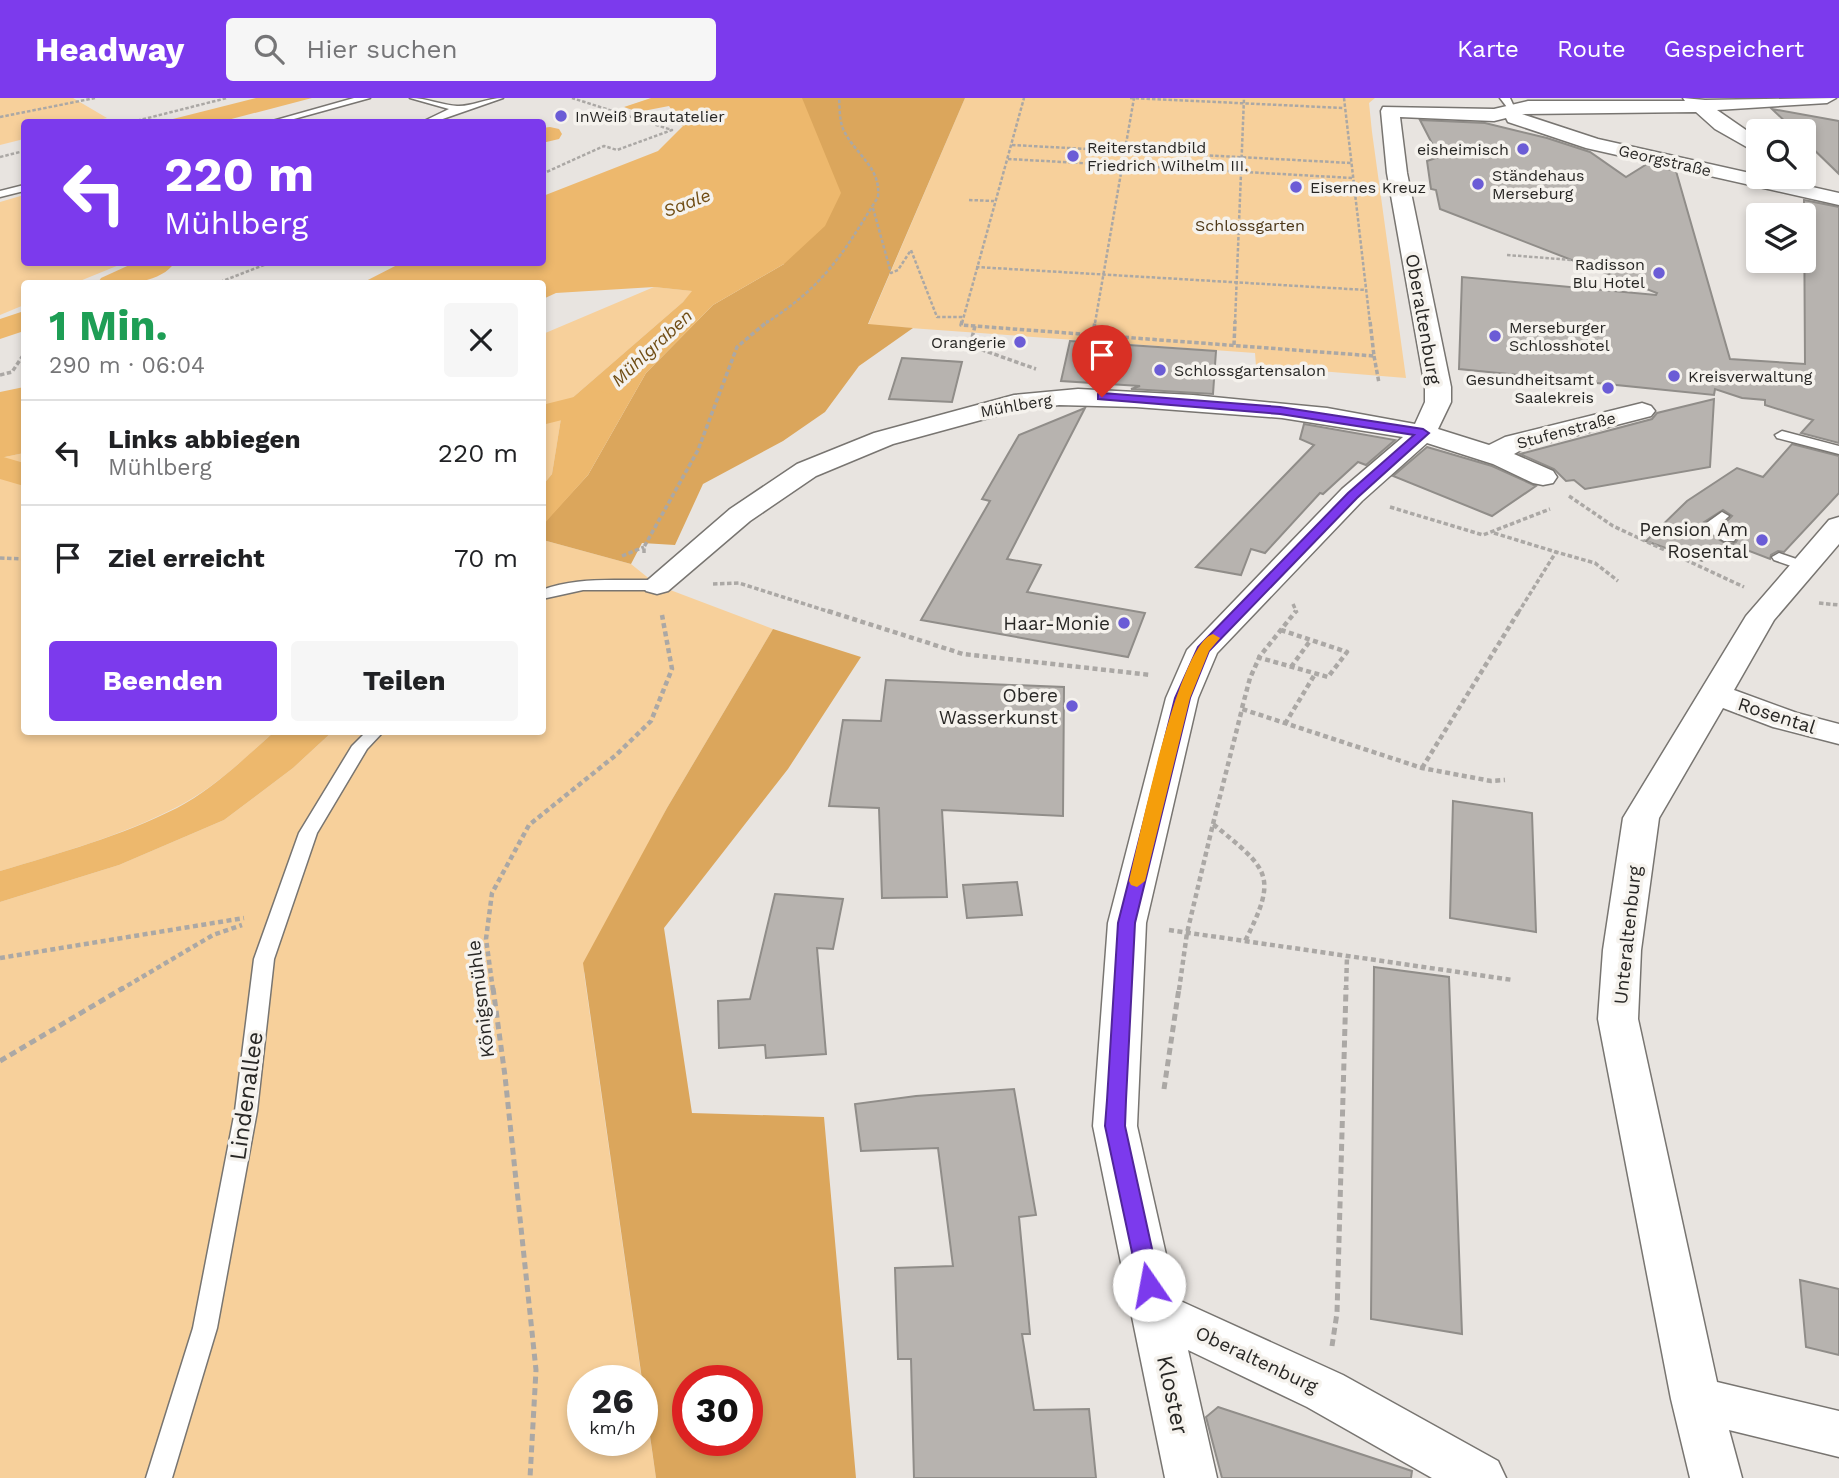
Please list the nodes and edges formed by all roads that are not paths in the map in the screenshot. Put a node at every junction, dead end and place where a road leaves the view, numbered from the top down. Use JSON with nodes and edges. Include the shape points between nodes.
{"nodes":[{"id":1,"x":365,"y":98,"type":"edge"},
{"id":2,"x":415,"y":98,"type":"edge"},
{"id":3,"x":498,"y":98,"type":"edge"},
{"id":4,"x":1827,"y":98,"type":"edge"},
{"id":5,"x":1696,"y":102,"type":"edge"},
{"id":6,"x":344,"y":104,"type":"junction"},
{"id":7,"x":1394,"y":104,"type":"edge"},
{"id":8,"x":1504,"y":107,"type":"edge"},
{"id":9,"x":458,"y":109,"type":"junction"},
{"id":10,"x":286,"y":119,"type":"edge"},
{"id":11,"x":329,"y":119,"type":"edge"},
{"id":12,"x":434,"y":119,"type":"edge"},
{"id":13,"x":1746,"y":140,"type":"edge"},
{"id":14,"x":1816,"y":184,"type":"edge"},
{"id":15,"x":21,"y":189,"type":"edge"},
{"id":16,"x":0,"y":194,"type":"edge"},
{"id":17,"x":1839,"y":198,"type":"edge"},
{"id":18,"x":1642,"y":411,"type":"dead end"},
{"id":19,"x":1423,"y":433,"type":"junction"},
{"id":20,"x":1782,"y":435,"type":"dead end"},
{"id":21,"x":1839,"y":450,"type":"edge"},
{"id":22,"x":1492,"y":454,"type":"junction"},
{"id":23,"x":1543,"y":477,"type":"road end"},
{"id":24,"x":1722,"y":516,"type":"dead end"},
{"id":25,"x":1839,"y":526,"type":"edge"},
{"id":26,"x":1729,"y":538,"type":"dead end"},
{"id":27,"x":657,"y":585,"type":"joint"},
{"id":28,"x":546,"y":593,"type":"edge"},
{"id":29,"x":1716,"y":694,"type":"junction"},
{"id":30,"x":1839,"y":734,"type":"edge"},
{"id":31,"x":371,"y":735,"type":"edge"},
{"id":32,"x":1155,"y":1312,"type":"junction"},
{"id":33,"x":1696,"y":1399,"type":"junction"},
{"id":34,"x":1839,"y":1434,"type":"edge"},
{"id":35,"x":159,"y":1478,"type":"edge"},
{"id":36,"x":1191,"y":1478,"type":"edge"},
{"id":37,"x":1480,"y":1478,"type":"edge"},
{"id":38,"x":1716,"y":1478,"type":"edge"}],
"edges":[{"from":1,"to":6,"type":"lane"},
{"from":2,"to":9,"type":"lane"},
{"from":3,"to":9,"type":"lane"},
{"from":4,"to":5,"type":"street"},
{"from":5,"to":8,"type":"street"},
{"from":5,"to":13,"type":"street"},
{"from":6,"to":10,"type":"lane"},
{"from":6,"to":11,"type":"lane","via":[[343,110]]},
{"from":7,"to":8,"type":"street"},
{"from":7,"to":19,"type":"street","name":"Oberaltenburg","via":[[1397,173],[1438,387],[1438,402]]},
{"from":8,"to":17,"type":"street","name":"Georgstraße","via":[[1593,144]]},
{"from":9,"to":12,"type":"lane"},
{"from":14,"to":17,"type":"street"},
{"from":15,"to":16,"type":"lane"},
{"from":18,"to":22,"type":"street","name":"Stufenstraße","via":[[1514,443]]},
{"from":19,"to":22,"type":"street","name":"Mühlberg"},
{"from":19,"to":27,"type":"street","name":"Mühlberg","via":[[1280,410],[1086,396],[1038,400],[968,415],[832,457],[779,485]]},
{"from":19,"to":32,"type":"street","name":"Oberaltenburg","via":[[1352,495],[1260,589],[1203,650],[1189,680],[1127,923],[1115,1126]]},
{"from":20,"to":21,"type":"lane"},
{"from":22,"to":23,"type":"street","name":"Mühlberg"},
{"from":24,"to":26,"type":"lane","via":[[1708,527]]},
{"from":25,"to":29,"type":"street","name":"Unteraltenburg","via":[[1773,600]]},
{"from":27,"to":28,"type":"lane","via":[[612,584]]},
{"from":29,"to":30,"type":"street","name":"Rosental"},
{"from":29,"to":33,"type":"street","name":"Unteraltenburg","via":[[1641,818],[1622,950],[1618,1019]]},
{"from":31,"to":35,"type":"lane","name":"Lindenallee","via":[[308,833],[264,959],[246,1111],[205,1328]]},
{"from":32,"to":36,"type":"street","name":"Kloster"},
{"from":32,"to":37,"type":"street","name":"Oberaltenburg","via":[[1325,1391]]},
{"from":33,"to":34,"type":"street"},
{"from":33,"to":38,"type":"street","name":"Unteraltenburg"}]}
